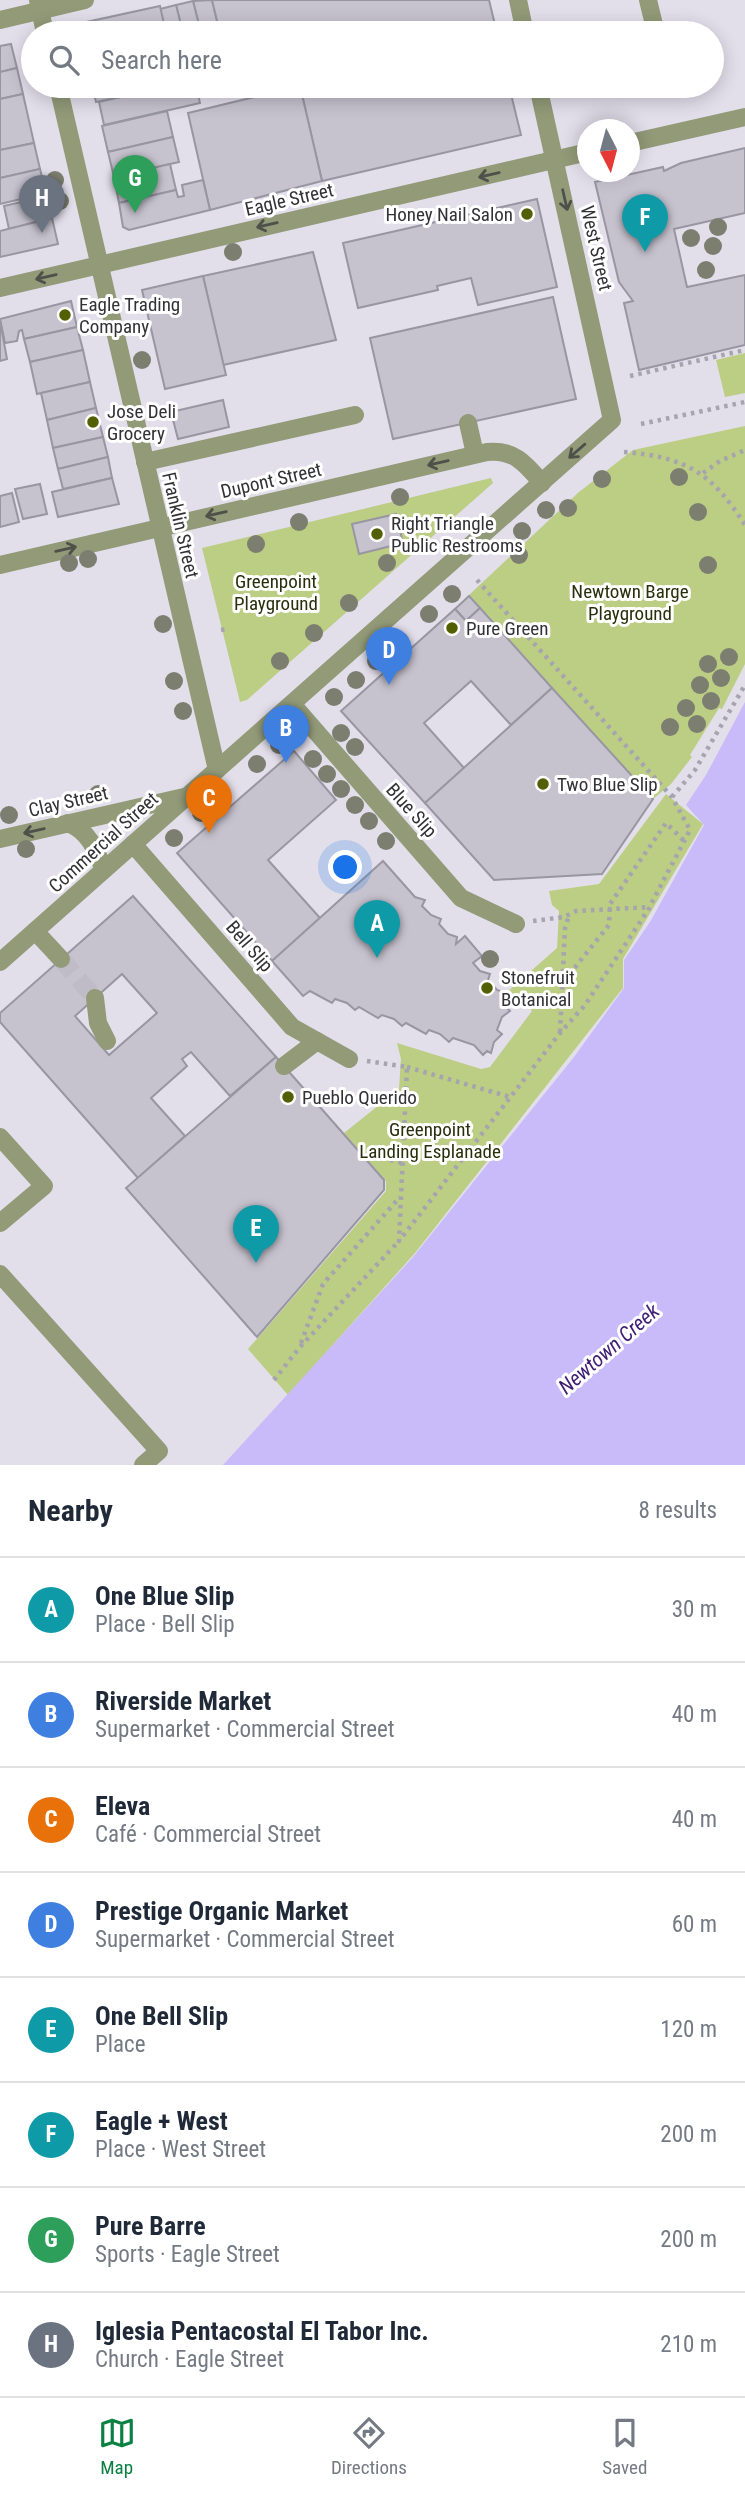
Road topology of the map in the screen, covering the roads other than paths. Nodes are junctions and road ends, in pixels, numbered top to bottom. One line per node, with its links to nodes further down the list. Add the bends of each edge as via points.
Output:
1 (85, 0): 4 (street)
2 (517, 0): 6 (street)
3 (648, 0): 7 (street)
4 (39, 5): 5 (street)
5 (0, 20)
6 (522, 21)
7 (653, 21)
8 (61, 98): 14 (street, Franklin Street)
9 (541, 98): 13 (street, West Street)
10 (745, 117): 11 (street)
11 (640, 141)
12 (577, 154): 13 (street, Eagle Street)
13 (555, 159): 14 (street, Eagle Street, one-way to 14); 17 (street, West Street, one-way to 17)
14 (99, 265): 15 (street, Eagle Street, one-way to 15); 20 (street, Franklin Street)
15 (0, 288)
16 (355, 415): 20 (street)
17 (612, 420): 21 (street, Commercial Street, one-way to 21)
18 (468, 423): 19 (street)
19 (475, 454): 21 (street, Dupont Street, via 511,454); 22 (street, Dupont Street, one-way to 22)
20 (145, 462): 22 (street, Franklin Street)
21 (542, 483): 24 (street, Commercial Street)
22 (160, 528): 23 (street, Dupont Street, one-way to 22); 25 (street, Franklin Street)
23 (0, 565)
24 (292, 704): 25 (street, Commercial Street); 31 (street, Blue Slip, via 461,898)
25 (217, 770): 26 (street, Commercial Street)
26 (187, 796): 27 (street, Clay Street); 29 (street, Commercial Street)
27 (68, 823): 28 (street, Clay Street, one-way to 28); 30 (street, via 89,837)
28 (0, 839)
29 (133, 844): 30 (street, Commercial Street); 37 (street, Bell Slip, via 292,1027)
30 (104, 870): 32 (street, Commercial Street)
31 (516, 924)
32 (35, 931): 33 (street); 34 (street, Commercial Street)
33 (61, 959)
34 (0, 962)
35 (95, 998): 36 (street, via 97,1023)
36 (107, 1041)
37 (317, 1041): 38 (street, Bell Slip); 39 (street)
38 (349, 1059)
39 (284, 1066)
40 (0, 1137): 41 (street, via 44,1186)
41 (0, 1223)
42 (0, 1275): 43 (street, via 159,1451)
43 (143, 1465)

